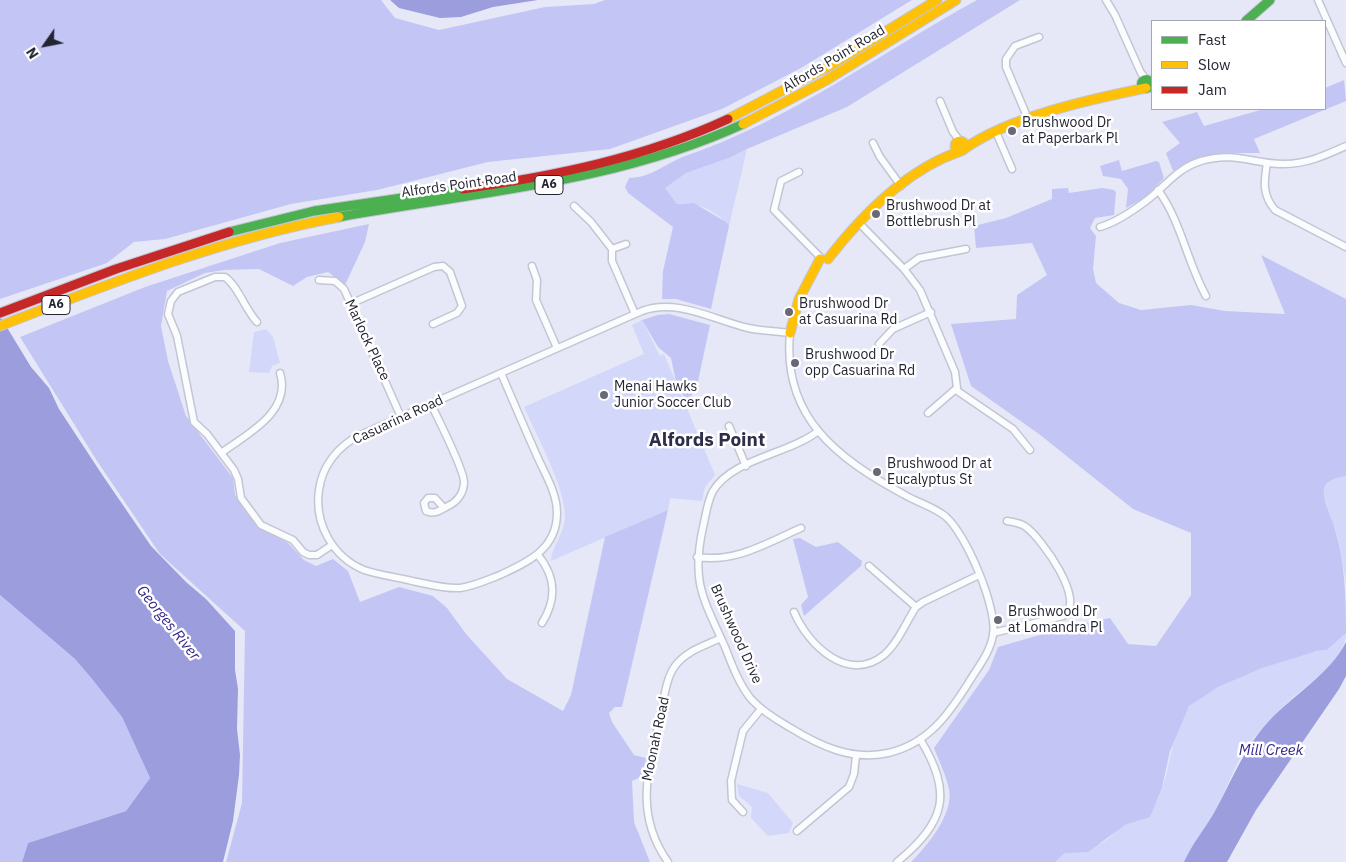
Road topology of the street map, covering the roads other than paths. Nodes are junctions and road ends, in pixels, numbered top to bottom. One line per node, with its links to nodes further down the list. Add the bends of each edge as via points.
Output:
1 (937, 0): 35 (main road, Alfords Point Road / A6, via 775,98 648,151 555,174 279,219 197,240)
2 (956, 0): 39 (main road, Alfords Point Road / A6, via 801,96 726,132 668,154 560,183 281,228 200,251)
3 (1106, 0): 9 (street)
4 (1270, 0): 6 (main road)
5 (1318, 0): 8 (street)
6 (1247, 20)
7 (1039, 37): 11 (street, via 1015,46 1006,59 1008,72)
8 (1346, 63)
9 (1147, 82): 11 (main road, Brushwood Drive, via 1127,92)
10 (940, 101): 14 (street)
11 (1029, 121): 12 (main road, Brushwood Drive)
12 (996, 132): 14 (main road, Brushwood Drive); 17 (street)
13 (873, 143): 19 (street)
14 (960, 145): 19 (main road, Brushwood Drive)
15 (1346, 146): 16 (street, via 1306,162)
16 (1268, 163): 20 (street, via 1229,156 1201,161 1179,171); 25 (street, via 1264,188 1275,210)
17 (1012, 169)
18 (799, 172): 28 (street, via 781,181 774,210)
19 (902, 186): 22 (main road, Brushwood Drive)
20 (1158, 190): 23 (street, via 1140,205); 32 (street, via 1172,212 1189,261)
21 (574, 206): 26 (street)
22 (860, 224): 28 (main road, Brushwood Drive); 30 (street)
23 (1100, 227)
24 (626, 244): 26 (street)
25 (1346, 247)
26 (612, 249): 36 (street, via 612,261)
27 (966, 249): 30 (street, via 919,258)
28 (823, 257): 40 (main road, Brushwood Drive, via 799,299)
29 (532, 266): 42 (street, via 537,280 536,300)
30 (904, 269): 34 (street)
31 (318, 280): 33 (street, Marlock Place, via 339,284)
32 (1206, 296)
33 (350, 304): 38 (street, via 434,267 444,266 450,272 462,306 457,313); 48 (street, Marlock Place)
34 (931, 312): 41 (street, via 893,329); 45 (street, via 955,372)
35 (0, 313)
36 (636, 314): 40 (street, Casuarina Road, via 656,307 670,307 750,328); 42 (street, Casuarina Road)
37 (257, 322): 52 (street, via 233,284 222,276 182,290 169,304 168,317 179,341 193,418)
38 (434, 324)
39 (0, 326)
40 (790, 333): 50 (street, Brushwood Drive, via 794,382 800,403)
41 (879, 344)
42 (557, 348): 44 (street, Casuarina Road)
43 (280, 373): 52 (street, via 282,394 274,410)
44 (501, 373): 46 (street, Casuarina Road); 58 (street, Casuarina Road, via 557,506 554,532)
45 (956, 390): 47 (street); 51 (street, via 1013,429)
46 (431, 404): 48 (street, Casuarina Road); 54 (street, via 464,480 459,498)
47 (928, 413)
48 (401, 417): 57 (street, Casuarina Road, via 350,441 328,464 320,484 318,507 323,528)
49 (729, 426): 53 (street)
50 (817, 432): 53 (street, Brushwood Drive); 61 (street, Brushwood Drive, via 847,460 945,516 961,535)
51 (1030, 450)
52 (221, 453): 57 (street, via 237,476 241,498 261,525 293,540 308,555 317,555)
53 (746, 466): 59 (street, Brushwood Drive, via 726,476 714,490)
54 (444, 508)
55 (1008, 522): 65 (street, via 1024,525 1033,534 1062,573 1072,605 1063,616)
56 (801, 528): 59 (street, via 736,556 718,559)
57 (332, 545): 58 (street, Casuarina Road, via 348,561 369,571 453,588 480,583 521,566)
58 (538, 555): 64 (street, via 549,571 553,587 550,608)
59 (697, 557): 66 (street, Brushwood Drive, via 700,588)
60 (869, 566): 62 (street)
61 (979, 575): 62 (street, via 932,596); 65 (street, Brushwood Drive, via 993,611)
62 (916, 607): 63 (street, via 885,654 860,665 838,662 822,652)
63 (794, 612)
64 (542, 623)
65 (994, 633): 68 (street, Brushwood Drive, via 989,650 951,710 937,727)
66 (721, 638): 67 (street, Brushwood Drive, via 741,684); 72 (street, Moonah Road, via 685,656 673,670 667,688 648,770 646,799 652,830)
67 (761, 708): 69 (street, Brushwood Drive, via 822,746); 70 (street, via 743,731 731,781 732,800)
68 (920, 739): 69 (street, Brushwood Drive, via 888,753); 73 (street, via 938,773 939,806 927,834)
69 (856, 755): 71 (street, via 849,787)
70 (743, 812)
71 (797, 831)
72 (668, 862)
73 (897, 862)

